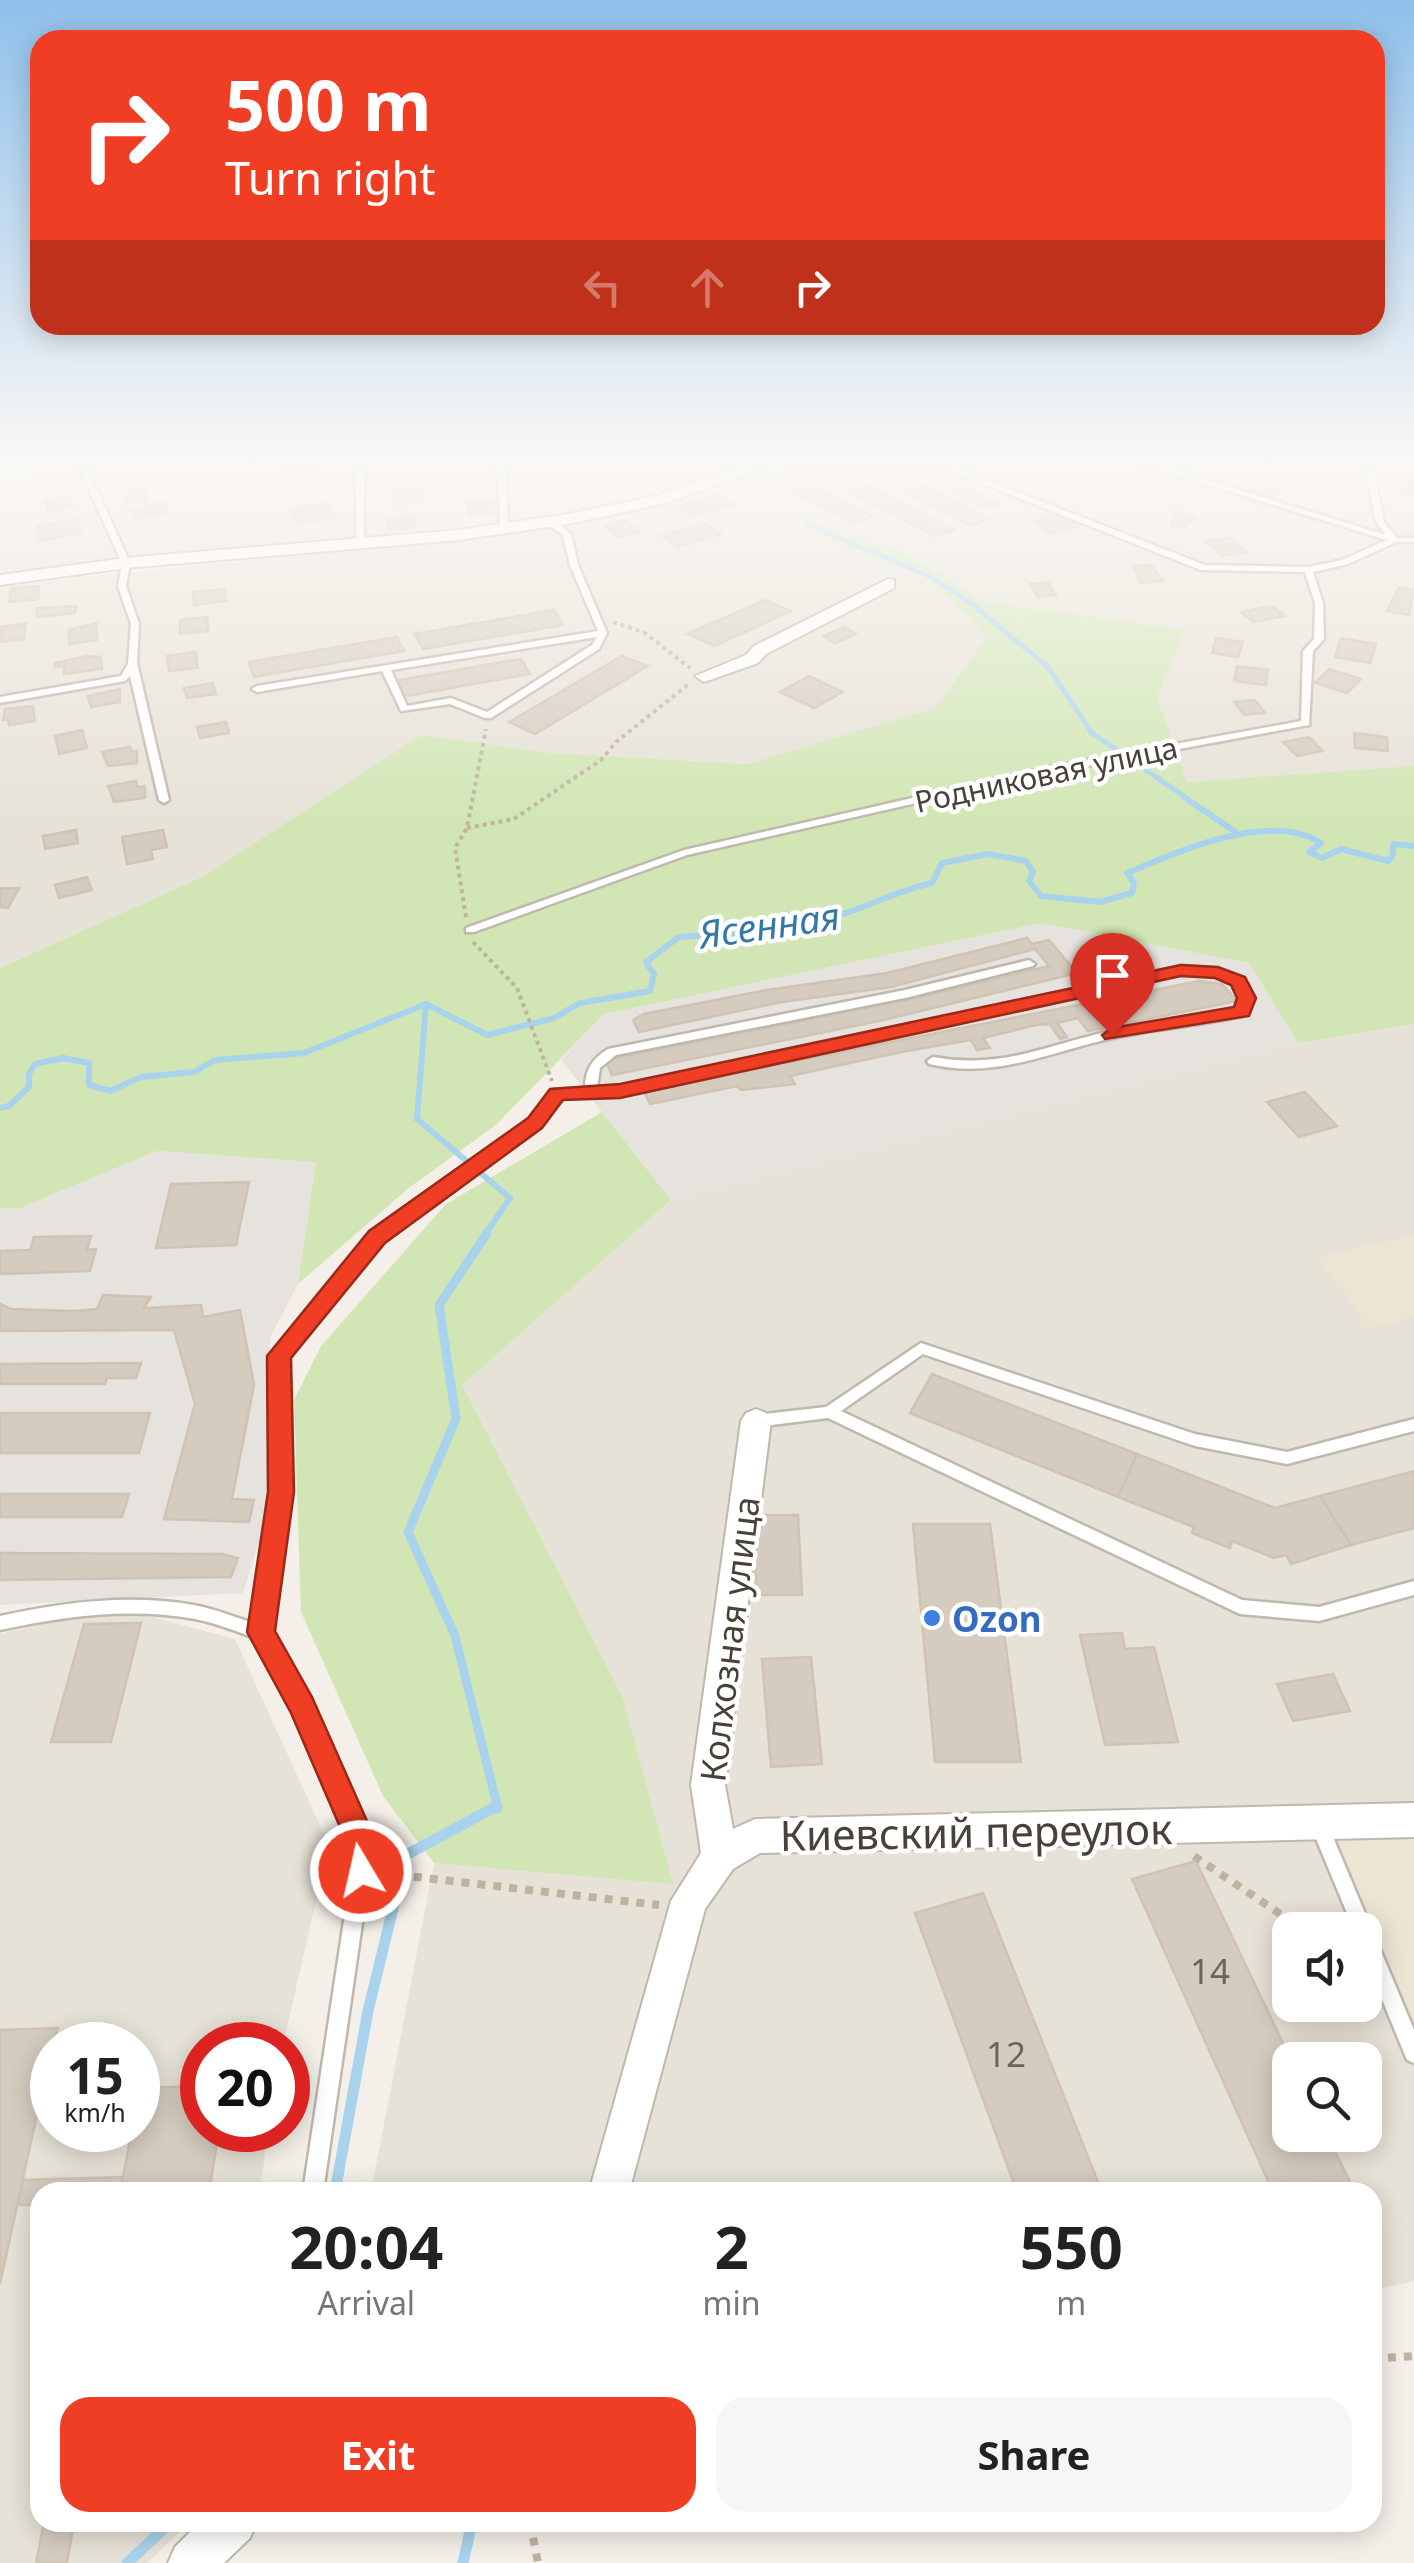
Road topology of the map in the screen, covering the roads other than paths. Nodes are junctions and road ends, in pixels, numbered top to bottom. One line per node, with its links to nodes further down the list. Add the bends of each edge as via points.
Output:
1 (122, 586): 6 (lane, via 135,624)
2 (583, 586): 5 (lane)
3 (884, 586): 8 (street, via 752,658)
4 (1313, 586): 12 (lane, Родниковая улица, via 1319,622 1318,640 1308,650 1306,723 1044,771 684,853)
5 (602, 628): 7 (lane); 7 (lane, via 596,648 488,716 451,701 404,710)
6 (132, 663): 10 (lane, via 125,678); 11 (lane)
7 (386, 668): 9 (lane)
8 (704, 676)
9 (257, 689)
10 (0, 700)
11 (164, 800)
12 (470, 930)
13 (1029, 964): 15 (lane, via 612,1052 590,1074)
14 (933, 1061): 15 (lane, via 996,1066 1112,1035 1242,1012 1246,998 1238,981 1181,970)
15 (591, 1092): 21 (lane, via 557,1094 535,1123 377,1237 279,1356 281,1492)
16 (829, 1412): 17 (lane); 18 (lane, via 921,1348 1195,1440 1287,1458); 19 (lane, via 1240,1607 1319,1614)
17 (756, 1420): 24 (street, Колхозная улица, via 708,1784)
18 (1414, 1425)
19 (1414, 1588)
20 (0, 1623): 21 (lane, via 131,1606 196,1612)
21 (261, 1632): 28 (lane, via 302,1706 364,1848)
22 (1414, 1820): 23 (street, Киевский переулок)
23 (1319, 1823): 24 (street, Киевский переулок, via 755,1836); 25 (lane)
24 (720, 1857): 29 (street, via 686,1909)
25 (1356, 1912)
26 (1382, 1976): 27 (lane)
27 (1414, 2053)
28 (314, 2182)
29 (612, 2182)
30 (224, 2532): 31 (street)
31 (191, 2563)

